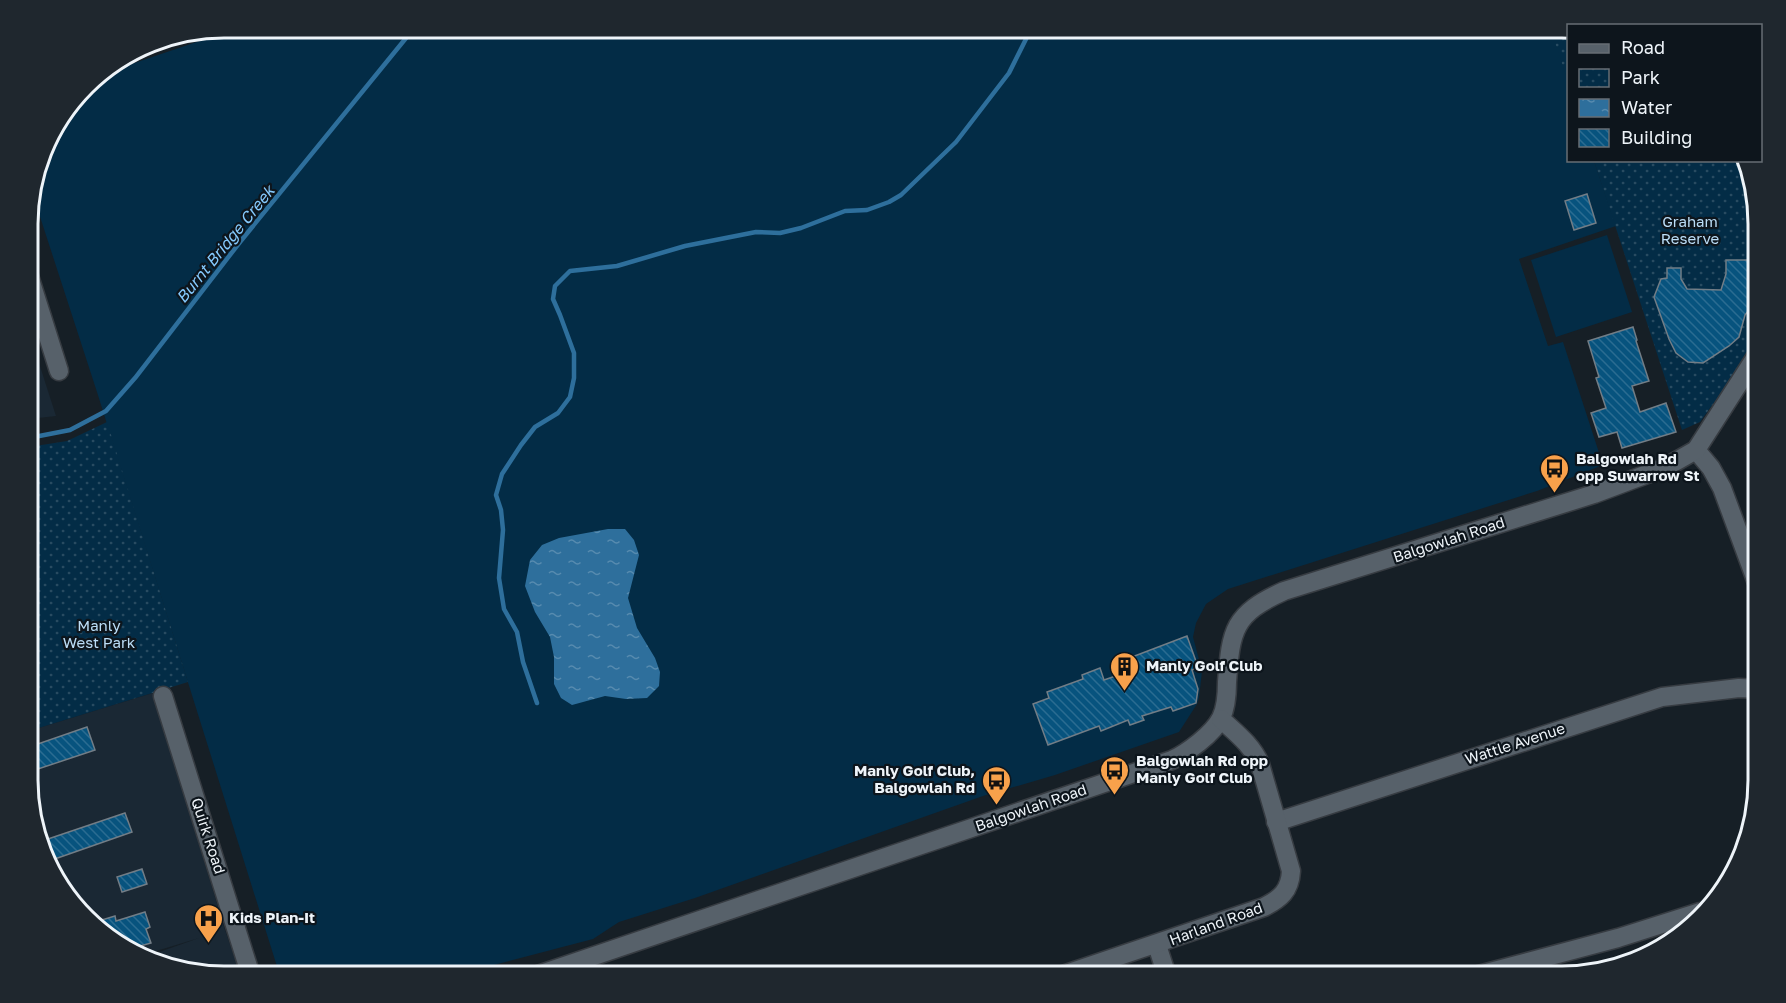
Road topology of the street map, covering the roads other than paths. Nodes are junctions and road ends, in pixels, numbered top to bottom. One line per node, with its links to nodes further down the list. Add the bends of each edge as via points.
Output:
1 (38, 304): 3 (street)
2 (1748, 369): 4 (street, Balgowlah Road)
3 (59, 371)
4 (1696, 450): 5 (street, via 1722,488); 8 (street, Balgowlah Road, via 1666,467 1621,484 1265,600 1240,621 1232,638)
5 (1748, 558)
6 (1748, 688): 9 (street, Wattle Avenue, via 1662,697)
7 (163, 696): 15 (street, Quirk Road)
8 (1221, 718): 9 (street, Harland Road, via 1255,753); 16 (street, Balgowlah Road, via 1193,748 1172,760)
9 (1276, 822): 11 (street, Harland Road, via 1291,871 1283,896 1263,908)
10 (1688, 916): 14 (street)
11 (1157, 945): 12 (street, Harland Road); 13 (street)
12 (1093, 965)
13 (1164, 965)
14 (1516, 965)
15 (248, 966)
16 (565, 966)

